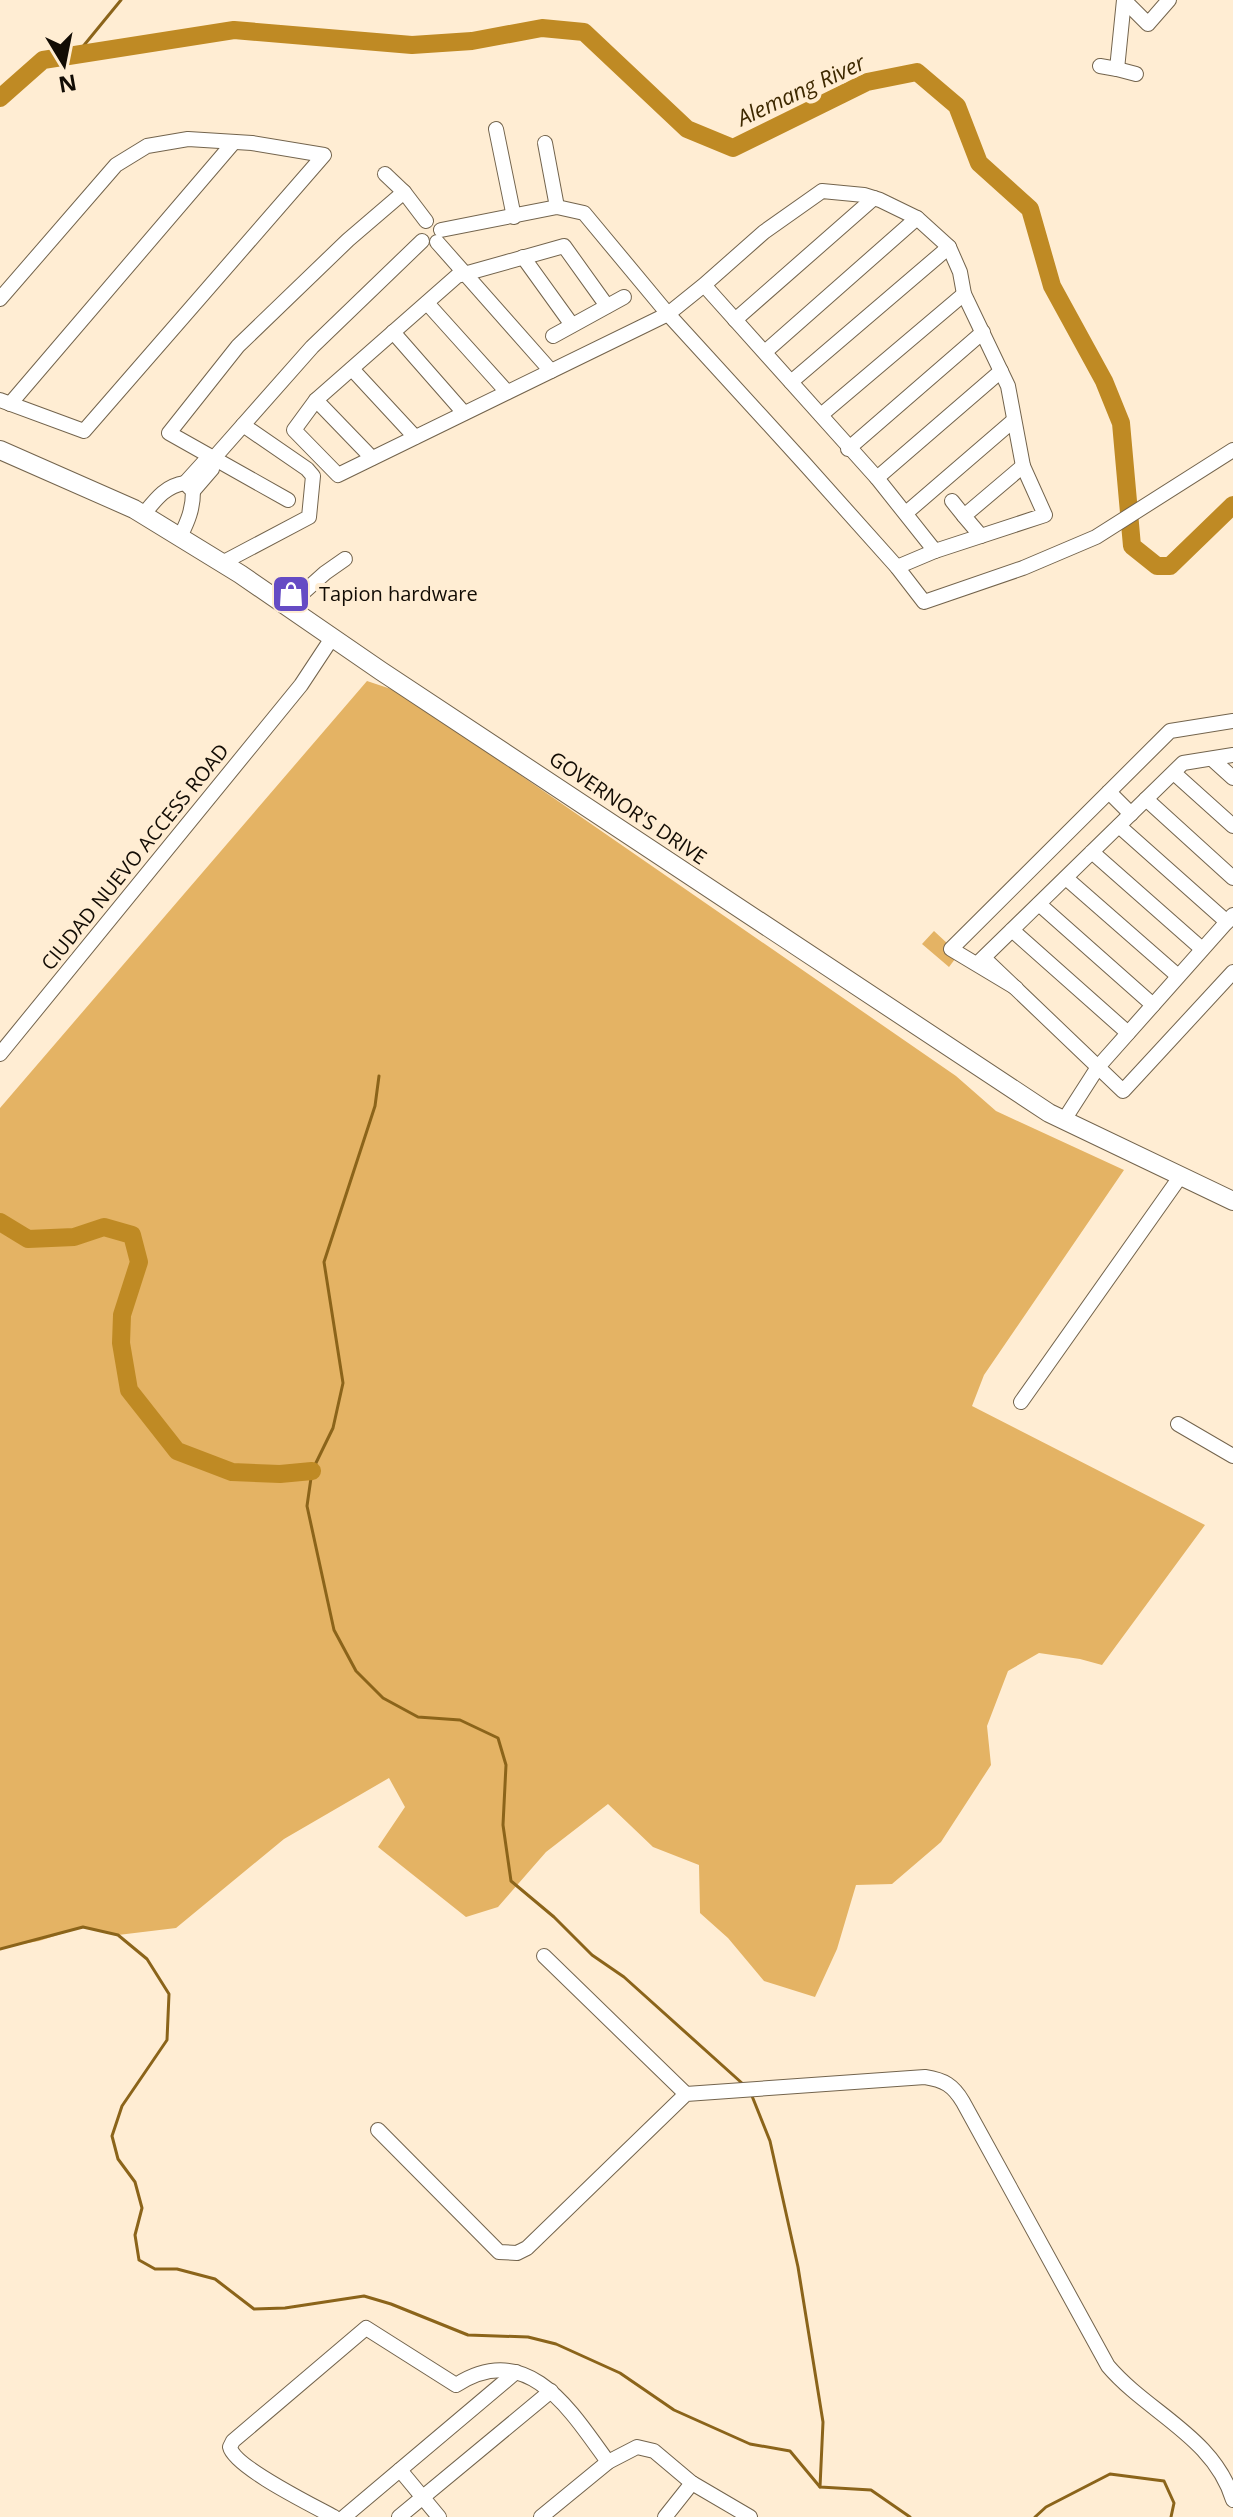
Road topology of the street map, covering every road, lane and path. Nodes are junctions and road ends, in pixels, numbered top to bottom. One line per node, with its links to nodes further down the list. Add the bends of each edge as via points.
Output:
1 (1169, 0): 3 (street, via 1148,24 1124,0)
2 (1100, 66): 3 (street)
3 (1117, 69): 4 (street)
4 (1136, 74)
5 (496, 129): 12 (street)
6 (234, 142): 23 (street, via 188,139 147,146 116,165); 39 (street); 39 (street, via 324,155 84,431)
7 (545, 143): 11 (street)
8 (385, 174): 9 (street)
9 (404, 192): 14 (street); 48 (street, via 238,346 169,433)
10 (874, 198): 13 (street); 20 (street, via 822,191 764,232); 27 (street)
11 (557, 207): 12 (street); 26 (street, via 584,213)
12 (514, 217): 15 (street)
13 (917, 218): 17 (street); 32 (street)
14 (426, 221): 15 (street, via 434,222); 16 (street, via 418,230)
15 (439, 236): 16 (street, via 428,244); 19 (street)
16 (422, 241): 43 (street, via 312,347)
17 (949, 247): 21 (street); 36 (street)
18 (523, 257): 19 (street); 25 (street, via 564,246); 28 (street)
19 (465, 274): 24 (street); 34 (street)
20 (704, 285): 26 (street); 27 (street)
21 (964, 294): 30 (street); 41 (street)
22 (624, 297): 25 (street)
23 (0, 299)
24 (427, 303): 29 (street); 37 (street)
25 (607, 306): 28 (street)
26 (668, 314): 34 (street); 63 (street)
27 (735, 320): 32 (street)
28 (572, 325): 31 (street)
29 (393, 332): 33 (street); 40 (street)
30 (983, 332): 35 (street); 45 (street)
31 (553, 336)
32 (765, 352): 36 (street)
33 (352, 369): 38 (street); 44 (street)
34 (551, 371): 37 (street)
35 (1001, 371): 42 (street); 51 (street)
36 (791, 382): 41 (street)
37 (507, 392): 40 (street)
38 (316, 400): 49 (street); 49 (street, via 294,430 338,475)
39 (5, 402)
40 (464, 413): 44 (street)
41 (821, 415): 45 (street)
42 (1014, 420): 50 (street); 55 (street)
43 (243, 425): 48 (street); 62 (street, via 313,476 309,517)
44 (415, 437): 49 (street)
45 (848, 449): 51 (street)
46 (0, 450): 56 (main road, GOVERNOR'S DRIVE)
47 (1233, 450): 63 (street, via 1096,537 1023,568 924,602)
48 (214, 458): 52 (street, via 212,469); 53 (street)
49 (372, 458)
50 (1023, 466): 57 (street); 58 (street, via 1045,515)
51 (877, 478): 55 (street)
52 (189, 487): 56 (street, via 171,485); 59 (street, via 190,517)
53 (288, 500)
54 (952, 501): 57 (street)
55 (906, 513): 60 (street)
56 (143, 515): 59 (main road, GOVERNOR'S DRIVE)
57 (964, 516): 58 (street)
58 (981, 536): 60 (street)
59 (180, 537): 62 (main road, GOVERNOR'S DRIVE)
60 (935, 551): 63 (street)
61 (345, 559): 64 (street)
62 (222, 563): 64 (main road, GOVERNOR'S DRIVE)
63 (897, 567)
64 (287, 607): 65 (main road, GOVERNOR'S DRIVE)
65 (337, 641): 88 (street, CIUDAD NUEVO ACCESS ROAD); 90 (main road, GOVERNOR'S DRIVE)
66 (1233, 721): 71 (street, via 1170,731)
67 (1233, 755): 68 (street)
68 (1212, 759): 69 (street, via 1183,763); 70 (street)
69 (1174, 773): 72 (street); 75 (street)
70 (1233, 778)
71 (1109, 792): 73 (street); 83 (street, via 951,949)
72 (1146, 799): 73 (street); 78 (street)
73 (1131, 814): 74 (street)
74 (1119, 826): 76 (street); 80 (street)
75 (1233, 826)
76 (1092, 852): 77 (street); 82 (street)
77 (1066, 878): 79 (street); 85 (street)
78 (1233, 878)
79 (1039, 904): 81 (street); 86 (street)
80 (1230, 918): 82 (street)
81 (1012, 930): 83 (street); 87 (street)
82 (1202, 949): 85 (street)
83 (980, 961): 89 (street)
84 (1233, 972): 89 (street, via 1123,1091)
85 (1178, 976): 86 (street)
86 (1153, 1005): 87 (street)
87 (1128, 1033): 89 (street)
88 (0, 1054)
89 (1098, 1067): 90 (street)
90 (1064, 1120): 91 (main road, GOVERNOR'S DRIVE)
91 (1180, 1177): 92 (main road, GOVERNOR'S DRIVE); 93 (street)
92 (1233, 1201)
93 (1021, 1402)
94 (1178, 1424): 95 (street)
95 (1233, 1456)
96 (544, 1956): 97 (street)
97 (686, 2094): 98 (street, via 517,2253 499,2252); 105 (street, via 925,2077 955,2088 1108,2366 1208,2454)
98 (378, 2130)
99 (516, 2372): 100 (street); 102 (street); 106 (street, via 489,2371 456,2385 363,2329 230,2447 236,2459)
100 (551, 2391): 101 (street); 104 (street)
101 (608, 2462): 103 (street, via 629,2449 646,2448); 110 (street)
102 (400, 2470): 104 (street); 107 (street)
103 (692, 2483): 111 (street); 112 (street)
104 (422, 2497): 108 (street); 109 (street)
105 (1233, 2500)
106 (334, 2517)
107 (344, 2517)
108 (399, 2517)
109 (439, 2517)
110 (541, 2517)
111 (665, 2517)
112 (750, 2517)

